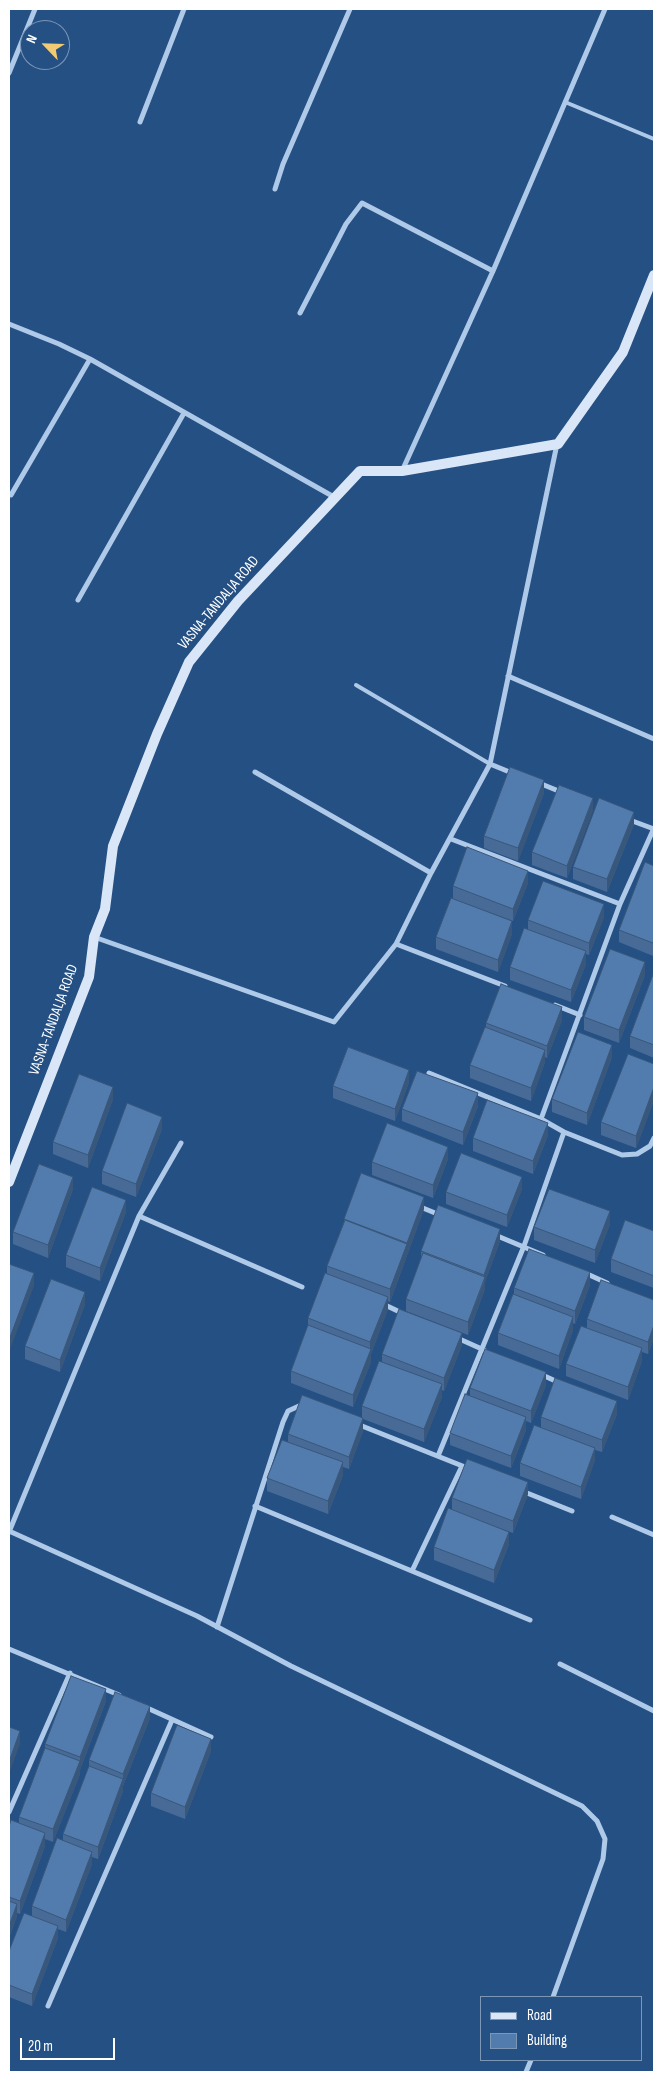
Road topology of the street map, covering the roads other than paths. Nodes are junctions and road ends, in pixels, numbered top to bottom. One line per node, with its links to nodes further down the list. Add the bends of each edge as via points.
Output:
1 (35, 9): 5 (street)
2 (184, 9): 7 (street)
3 (350, 9): 9 (street)
4 (605, 9): 6 (street)
5 (9, 73)
6 (565, 102): 8 (lane); 10 (street)
7 (140, 122)
8 (654, 139)
9 (275, 188)
10 (493, 271): 12 (street, via 362,203 346,224); 17 (street)
11 (654, 275): 16 (street, via 623,352)
12 (300, 313)
13 (9, 324): 14 (street)
14 (90, 359): 15 (street); 18 (street)
15 (184, 412): 19 (street); 20 (street)
16 (558, 444): 17 (street, VASNA-TANDALJA ROAD); 21 (street)
17 (402, 470): 19 (street, VASNA-TANDALJA ROAD, via 360,471)
18 (11, 495)
19 (334, 497): 34 (street, VASNA-TANDALJA ROAD, via 238,601 189,662 113,846 105,909)
20 (78, 600)
21 (508, 676): 23 (street); 24 (street)
22 (356, 685): 24 (lane)
23 (654, 739)
24 (490, 764): 26 (street); 31 (street)
25 (255, 772): 32 (street)
26 (517, 775)
27 (535, 782): 28 (street)
28 (572, 796)
29 (617, 815): 30 (street)
30 (654, 828): 33 (street)
31 (451, 839): 32 (street); 33 (street)
32 (432, 873): 35 (street)
33 (620, 904): 38 (street)
34 (94, 937): 35 (street, via 334,1022); 44 (street, VASNA-TANDALJA ROAD, via 89,978)
35 (396, 944): 36 (street)
36 (516, 990)
37 (553, 1004): 38 (street)
38 (580, 1015): 40 (street)
39 (429, 1073): 40 (street)
40 (541, 1119): 41 (street)
41 (564, 1132): 42 (street, via 622,1154 637,1154 650,1146); 49 (street)
42 (654, 1138)
43 (181, 1143): 46 (street)
44 (9, 1182)
45 (409, 1203): 47 (street)
46 (139, 1216): 53 (street); 70 (street)
47 (444, 1216)
48 (489, 1233): 49 (street)
49 (524, 1246): 50 (street); 57 (street)
50 (550, 1258)
51 (576, 1269): 52 (street)
52 (611, 1284)
53 (302, 1287)
54 (377, 1301): 55 (street)
55 (412, 1317)
56 (447, 1333): 57 (street)
57 (482, 1349): 58 (street); 63 (street)
58 (491, 1353)
59 (535, 1372): 60 (street)
60 (562, 1384)
61 (312, 1407): 67 (street, via 299,1406 288,1411)
62 (348, 1421): 63 (street)
63 (438, 1456): 64 (street)
64 (462, 1466): 65 (street); 72 (street)
65 (480, 1473)
66 (517, 1488): 68 (street)
67 (255, 1506): 72 (street); 74 (street)
68 (572, 1511)
69 (612, 1517): 71 (street)
70 (9, 1531): 74 (street)
71 (654, 1535)
72 (412, 1572): 73 (street)
73 (530, 1620)
74 (217, 1627): 84 (street, via 582,1806 597,1821 605,1839 604,1859)
75 (9, 1648): 77 (street)
76 (560, 1664): 80 (street)
77 (70, 1673): 78 (street); 83 (street)
78 (121, 1697)
79 (138, 1704): 81 (street)
80 (654, 1711)
81 (172, 1720): 82 (street); 85 (street)
82 (210, 1737)
83 (9, 1812)
84 (553, 1996)
85 (48, 2006)

